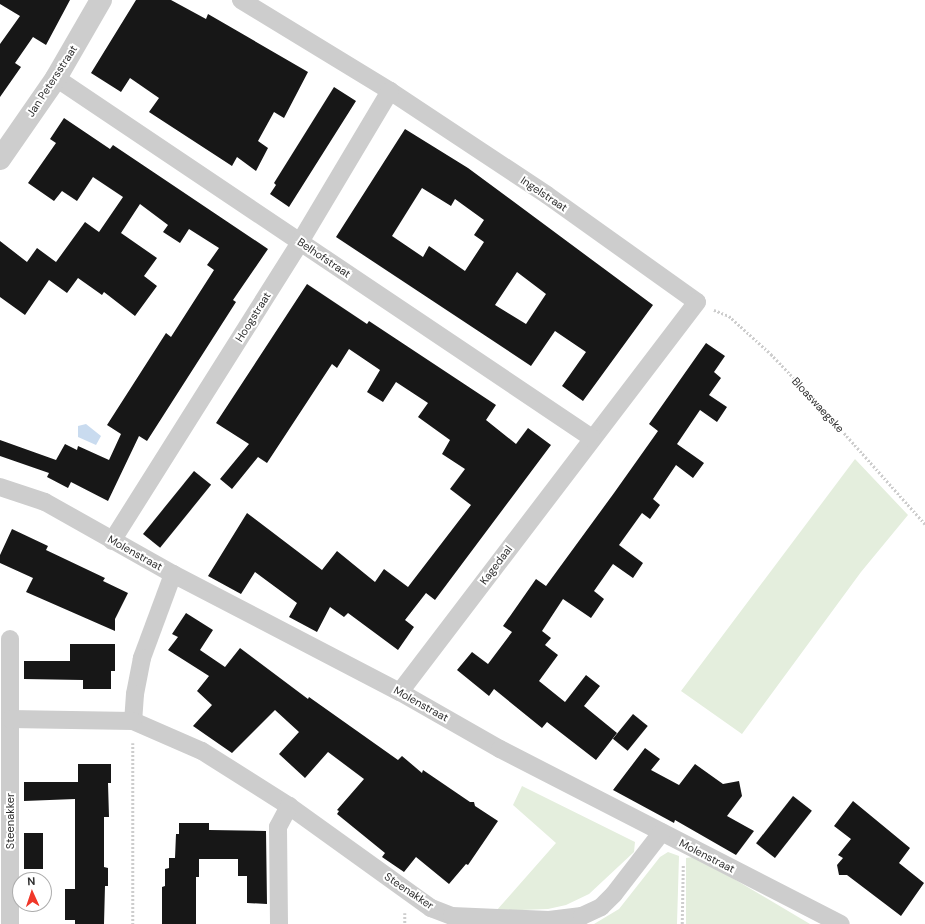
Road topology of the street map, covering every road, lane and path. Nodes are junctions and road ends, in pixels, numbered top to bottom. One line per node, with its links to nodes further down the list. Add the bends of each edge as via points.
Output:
1 (101, 0): 3 (street, Jan Petersstraat)
2 (240, 0): 4 (street, Ingelstraat)
3 (56, 78): 5 (street, Jan Petersstraat); 6 (street, Belhofstraat)
4 (390, 91): 6 (street, Hoogstraat); 7 (street, Ingelstraat, via 547,195)
5 (0, 159)
6 (300, 242): 8 (street, Belhofstraat); 11 (street, Hoogstraat)
7 (697, 302): 8 (street); 10 (path, Bloaswaegske, via 729,316 770,354 815,400)
8 (592, 438): 14 (street, Kagedaal)
9 (0, 487): 11 (street, Molenstraat, via 44,502)
10 (925, 524)
11 (112, 541): 12 (street, Molenstraat)
12 (173, 574): 14 (street, Molenstraat); 16 (street, via 142,658)
13 (10, 639): 15 (street, Steenakker)
14 (400, 692): 18 (street, Molenstraat, via 500,749)
15 (10, 718): 16 (street, Steenakker); 21 (street, Steenakker)
16 (133, 721): 17 (street, Steenakker, via 202,751); 22 (path)
17 (289, 806): 20 (street, Steenakker, via 431,908 452,916); 23 (street, via 278,827)
18 (662, 832): 19 (street, Molenstraat); 20 (street, Steenakker, via 601,907 582,916)
19 (683, 844): 24 (path); 25 (street, Molenstraat)
20 (549, 922)
21 (10, 924)
22 (133, 924)
23 (279, 924)
24 (682, 924)
25 (841, 924)

